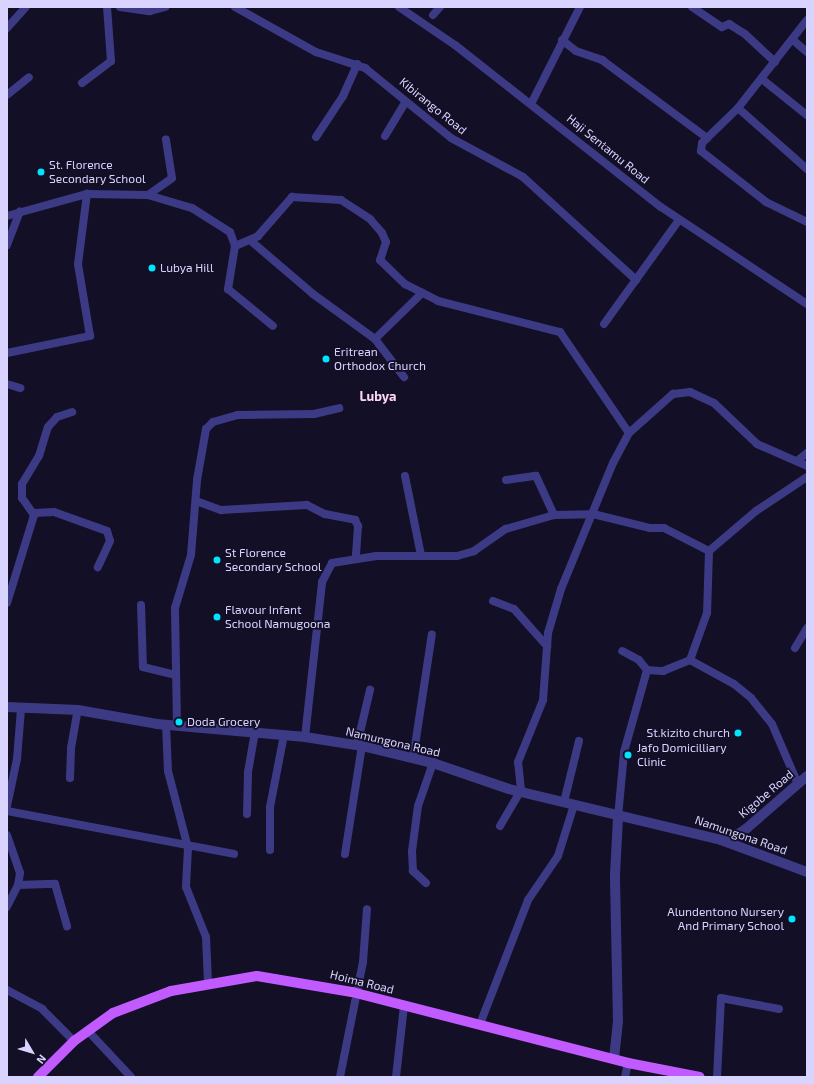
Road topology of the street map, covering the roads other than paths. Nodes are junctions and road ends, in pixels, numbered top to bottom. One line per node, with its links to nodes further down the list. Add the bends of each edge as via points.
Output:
1 (26, 7): 13 (street)
2 (107, 7): 21 (street, via 111,61)
3 (120, 7): 4 (street, via 150,12)
4 (166, 7)
5 (235, 7): 10 (street, Kibirango Road)
6 (399, 7): 24 (street, Haji Sentamu Road)
7 (440, 7): 11 (street)
8 (580, 7): 14 (street)
9 (692, 7): 17 (street, via 722,27 729,24 745,34)
10 (249, 9): 18 (street, Kibirango Road, via 316,52)
11 (433, 15)
12 (807, 20): 15 (street)
13 (7, 28)
14 (562, 40): 24 (street); 29 (street, via 576,51 602,60)
15 (793, 40): 16 (street); 17 (street)
16 (807, 52)
17 (775, 62): 20 (street)
18 (357, 64): 23 (street, Kibirango Road, via 376,75); 28 (street, via 340,102)
19 (29, 77): 22 (street)
20 (762, 79): 25 (street); 26 (street)
21 (82, 83)
22 (7, 95)
23 (405, 103): 27 (street); 41 (street, Kibirango Road, via 451,138 523,176)
24 (532, 104): 36 (street, Haji Sentamu Road)
25 (738, 108): 29 (street); 31 (street)
26 (807, 115)
27 (385, 136)
28 (316, 137)
29 (707, 138): 37 (street, via 700,148 709,158 766,202)
30 (166, 139): 33 (street, via 172,178)
31 (807, 169)
32 (87, 194): 33 (street); 34 (street); 47 (street, via 78,264 90,336)
33 (148, 195): 40 (street, via 171,200 217,221 230,232)
34 (20, 211): 35 (street); 39 (street)
35 (7, 216)
36 (679, 220): 41 (street); 43 (street, Haji Sentamu Road)
37 (807, 222)
38 (251, 241): 40 (street); 42 (street, via 290,198 335,198 370,219 386,242 381,263); 46 (street, via 313,294)
39 (7, 245)
40 (235, 246): 45 (street, via 228,281 229,292)
41 (636, 280): 44 (street)
42 (422, 293): 46 (street); 53 (street, via 438,301 560,332)
43 (807, 304)
44 (604, 324)
45 (273, 326)
46 (375, 339): 48 (street)
47 (7, 353)
48 (404, 377)
49 (7, 384): 50 (street)
50 (20, 388)
51 (340, 408): 60 (street, via 314,414 238,414 213,422 204,436)
52 (72, 412): 61 (street, via 57,417 48,427 39,456 22,484 22,498)
53 (629, 433): 55 (street, via 673,394 690,392 714,403 757,444); 62 (street, via 613,463)
54 (807, 453): 55 (street)
55 (797, 461): 56 (street)
56 (807, 466)
57 (405, 476): 65 (street)
58 (807, 477): 64 (street, via 756,511)
59 (506, 480): 63 (street, via 536,476)
60 (196, 501): 66 (street, via 221,510 307,506 326,514 355,520 358,526); 78 (street, via 191,556 175,608)
61 (34, 513): 67 (street, via 54,512 107,531 110,541); 69 (street)
62 (593, 514): 63 (street); 64 (street, via 668,529 697,548); 73 (street, via 561,589)
63 (554, 515): 65 (street, via 506,529 468,554)
64 (709, 551): 76 (street, via 707,613)
65 (421, 555): 66 (street)
66 (356, 558): 87 (street, via 332,564 325,572)
67 (98, 567)
68 (493, 601): 73 (street, via 514,609)
69 (7, 603)
70 (141, 605): 78 (street, via 143,667)
71 (807, 628): 74 (street)
72 (432, 634): 90 (street)
73 (547, 646): 95 (street, via 543,700 518,762)
74 (795, 648)
75 (622, 651): 77 (street, via 639,660)
76 (690, 660): 77 (street, via 667,670); 94 (street, via 751,698 772,724)
77 (647, 670): 101 (street, via 624,752)
78 (174, 675): 84 (street)
79 (370, 690): 89 (street)
80 (7, 707): 81 (street, Namungona Road)
81 (21, 709): 82 (street, Namungona Road); 98 (street, via 17,759)
82 (78, 710): 83 (street, Namungona Road); 93 (street, via 71,748)
83 (166, 724): 84 (street, Namungona Road); 114 (street, via 168,771 188,848 186,888 206,937)
84 (177, 725): 85 (street, Namungona Road)
85 (255, 732): 86 (street, Namungona Road); 100 (street, via 248,772)
86 (284, 735): 87 (street, Namungona Road); 105 (street, via 272,785)
87 (305, 737): 89 (street, Namungona Road)
88 (579, 741): 96 (street)
89 (360, 746): 90 (street, Namungona Road); 107 (street)
90 (413, 759): 91 (street, Namungona Road)
91 (433, 763): 95 (street, Namungona Road, via 460,774); 109 (street, via 418,806 412,851 413,870)
92 (807, 776): 94 (street, Kigobe Road)
93 (70, 778)
94 (798, 784): 104 (street, Kigobe Road, via 747,828 728,841)
95 (521, 790): 96 (street, Namungona Road); 102 (street)
96 (564, 802): 97 (street, Namungona Road)
97 (574, 805): 101 (street, Namungona Road); 119 (street, via 558,856 528,900)
98 (7, 806)
99 (7, 811): 106 (street)
100 (247, 814)
101 (618, 817): 104 (street, Namungona Road); 122 (street, via 615,882 618,1022)
102 (500, 826)
103 (7, 835): 110 (street, via 19,869)
104 (721, 840): 108 (street, Namungona Road)
105 (270, 850)
106 (234, 854)
107 (346, 854)
108 (807, 872)
109 (426, 883)
110 (18, 885): 111 (street); 113 (street, via 55,884)
111 (7, 907)
112 (367, 909): 116 (street)
113 (67, 926)
114 (208, 982): 116 (main road, Hoima Road, via 276,978); 120 (main road, Hoima Road, via 130,1005)
115 (7, 990): 121 (street, via 42,1009)
116 (358, 993): 117 (main road, Hoima Road); 126 (street)
117 (404, 1006): 119 (main road, Hoima Road); 127 (street)
118 (779, 1009): 130 (street, via 721,998)
119 (480, 1024): 122 (main road, Hoima Road)
120 (88, 1031): 121 (main road, Hoima Road); 125 (street)
121 (74, 1040): 124 (main road, Hoima Road)
122 (614, 1059): 123 (main road, Hoima Road)
123 (628, 1063): 128 (street); 129 (main road, Hoima Road)
124 (38, 1077)
125 (131, 1077)
126 (340, 1077)
127 (396, 1077)
128 (626, 1077)
129 (700, 1077)
130 (717, 1077)

